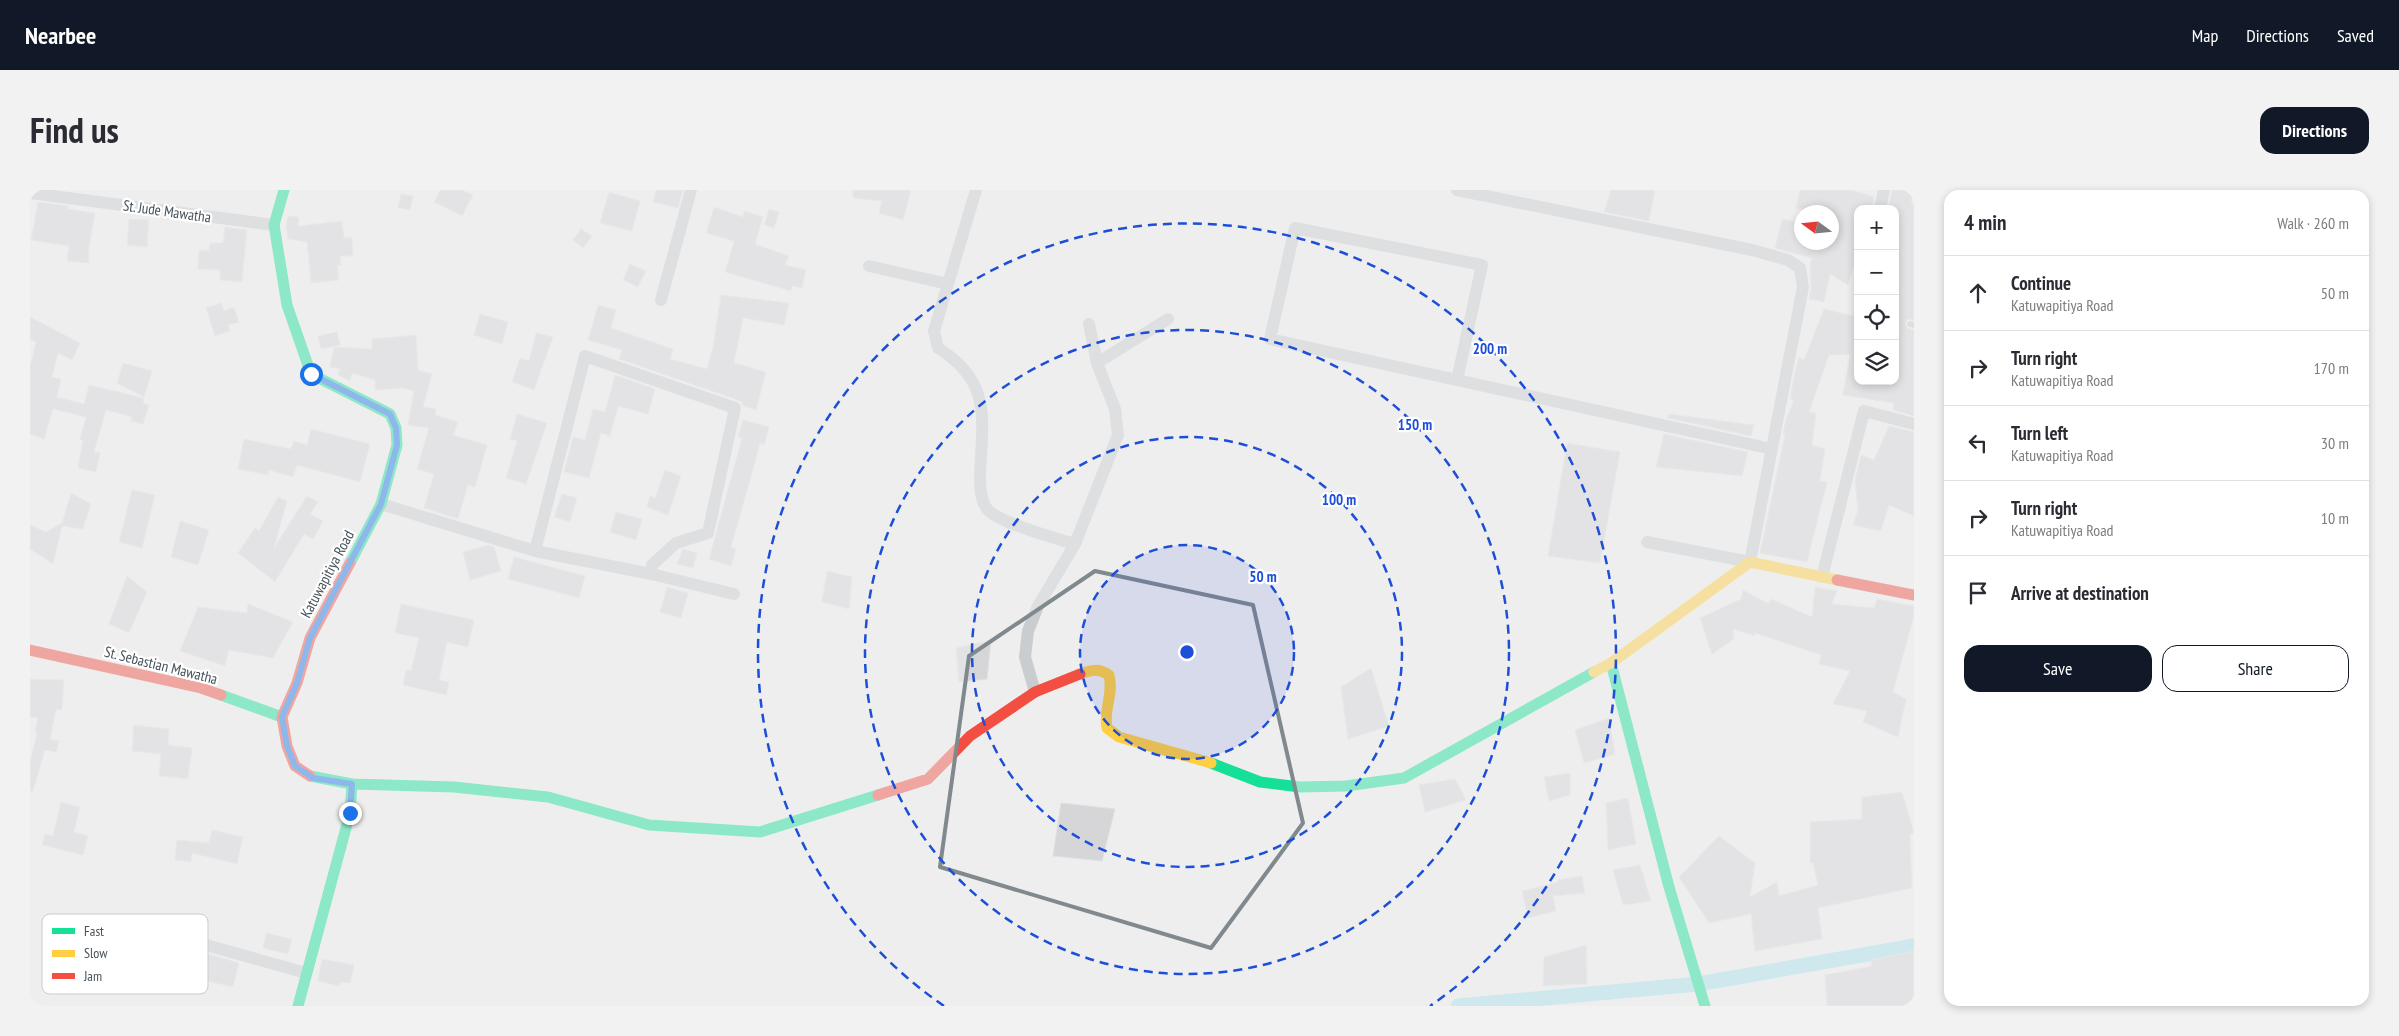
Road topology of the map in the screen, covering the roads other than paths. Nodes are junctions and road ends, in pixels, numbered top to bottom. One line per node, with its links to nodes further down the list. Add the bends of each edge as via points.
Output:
1 (284, 190): 8 (street, Katuwapitiya Road)
2 (691, 190): 11 (street)
3 (976, 190): 10 (street)
4 (1457, 190): 17 (street, via 1752,250 1788,260 1800,268 1803,287)
5 (1884, 190): 7 (street)
6 (30, 193): 8 (street, St. Jude Mawatha)
7 (1881, 205)
8 (274, 225): 18 (street, Katuwapitiya Road, via 287,305 311,374 390,414 396,428 396,457)
9 (869, 266): 10 (street)
10 (948, 284): 20 (street, via 934,331 938,348 953,358 972,379 982,404 980,488 986,508 1002,518)
11 (661, 300)
12 (1168, 319): 14 (street)
13 (1089, 324): 14 (street)
14 (1097, 363): 20 (street, via 1115,409 1118,435)
15 (1457, 380): 15 (street, via 1270,339 1295,228 1482,266); 17 (street)
16 (1914, 424): 24 (street, via 1864,411)
17 (1772, 449): 22 (street)
18 (381, 504): 21 (street); 30 (street, Katuwapitiya Road, via 310,638 297,683)
19 (1647, 542): 22 (street)
20 (1075, 544): 29 (street, via 1038,606 1028,630 1025,657)
21 (534, 551): 23 (street); 23 (street, via 585,356 735,408 708,533 676,543 652,566)
22 (1750, 562): 24 (street); 28 (street)
23 (652, 574): 25 (street)
24 (1822, 577): 26 (street)
25 (734, 594)
26 (1914, 595)
27 (30, 650): 30 (street, St. Sebastian Mawatha, via 201,688)
28 (1611, 663): 29 (street, via 1404,778 1346,786 1300,787 1260,782 1201,759 1119,738 1107,728 1105,717 1112,688 1109,675 1102,670 1091,670); 35 (street, via 1669,887)
29 (1035, 692): 31 (street, via 970,736 928,779 760,832 649,825 548,797 454,787)
30 (282, 717): 31 (street, via 287,746 295,766 313,778)
31 (352, 784): 33 (street, via 350,813)
32 (208, 945): 33 (street)
33 (306, 972): 34 (street)
34 (298, 1006)
35 (1705, 1006)

